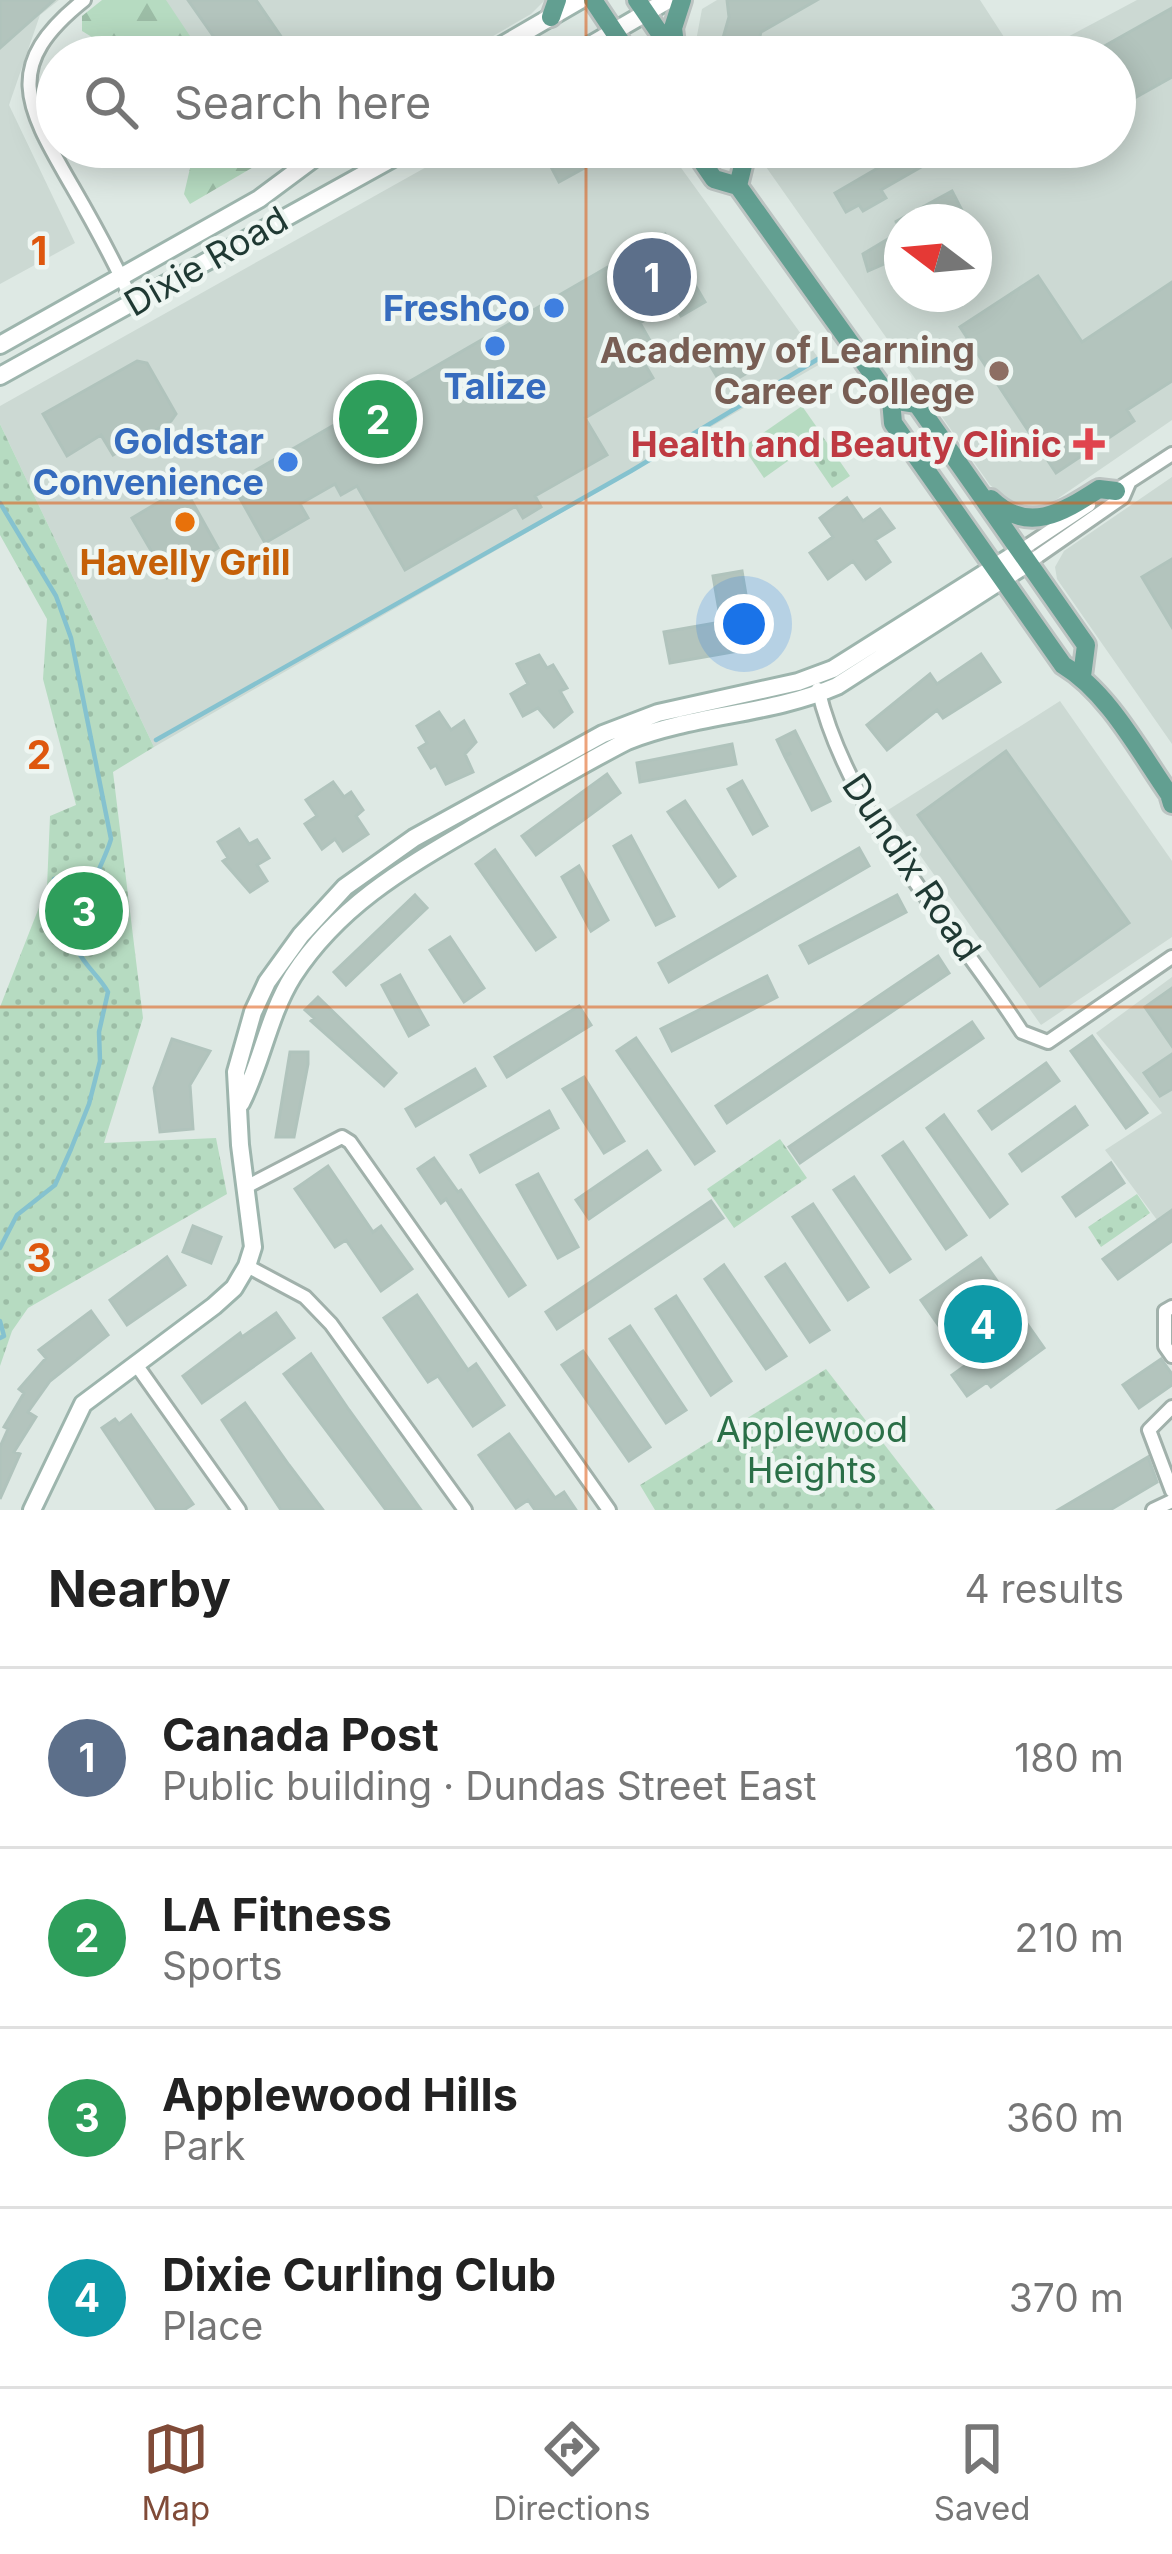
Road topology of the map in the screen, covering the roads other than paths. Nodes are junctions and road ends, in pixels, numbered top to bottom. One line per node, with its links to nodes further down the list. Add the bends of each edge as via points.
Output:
1 (84, 0): 9 (street)
2 (580, 0): 7 (street)
3 (593, 0): 8 (main road)
4 (668, 0): 6 (street)
5 (682, 0): 14 (main road)
6 (642, 6): 8 (street); 13 (main road)
7 (554, 9): 10 (street)
8 (614, 32): 11 (street); 12 (main road)
9 (45, 36)
10 (514, 36)
11 (607, 36)
12 (617, 36)
13 (662, 36)
14 (674, 36)
15 (36, 58): 16 (street, via 29,100)
16 (36, 116)
17 (61, 168): 23 (street)
18 (301, 168): 23 (street, Dixie Road)
19 (375, 168): 24 (street, Dixie Road)
20 (706, 168): 22 (main road)
21 (742, 168): 22 (main road)
22 (738, 186): 27 (main road)
23 (121, 275): 24 (street); 25 (street, Dixie Road)
24 (133, 303): 26 (street, Dixie Road)
25 (0, 344)
26 (0, 376)
27 (891, 400): 29 (main road, via 917,404); 32 (main road, via 892,423)
28 (1172, 454): 30 (street)
29 (968, 476): 30 (main road, via 1002,510 1033,519); 31 (main road)
30 (1123, 486): 31 (street, via 1123,497)
31 (1024, 557): 32 (street); 33 (main road, via 1086,645)
32 (998, 572): 33 (main road, via 1063,665); 34 (street, via 864,671)
33 (1082, 676): 35 (main road)
34 (817, 685): 36 (street, Dundix Road, via 834,747 861,800 1022,1032 1048,1042); 37 (street, via 627,741 385,880 328,929 270,1022 241,1104)
35 (1171, 798)
36 (1172, 957)
37 (246, 1187): 38 (street); 48 (street, via 342,1137 350,1142)
38 (248, 1266): 41 (street, via 214,1306); 47 (street, via 305,1297 331,1324)
39 (1169, 1309): 40 (street, via 1165,1346)
40 (1172, 1356)
41 (135, 1363): 45 (street, via 83,1404); 46 (street)
42 (1172, 1406): 43 (street, via 1149,1430)
43 (1172, 1491)
44 (1172, 1501): 49 (street)
45 (32, 1510)
46 (238, 1510)
47 (465, 1510)
48 (609, 1510)
49 (1153, 1510)

